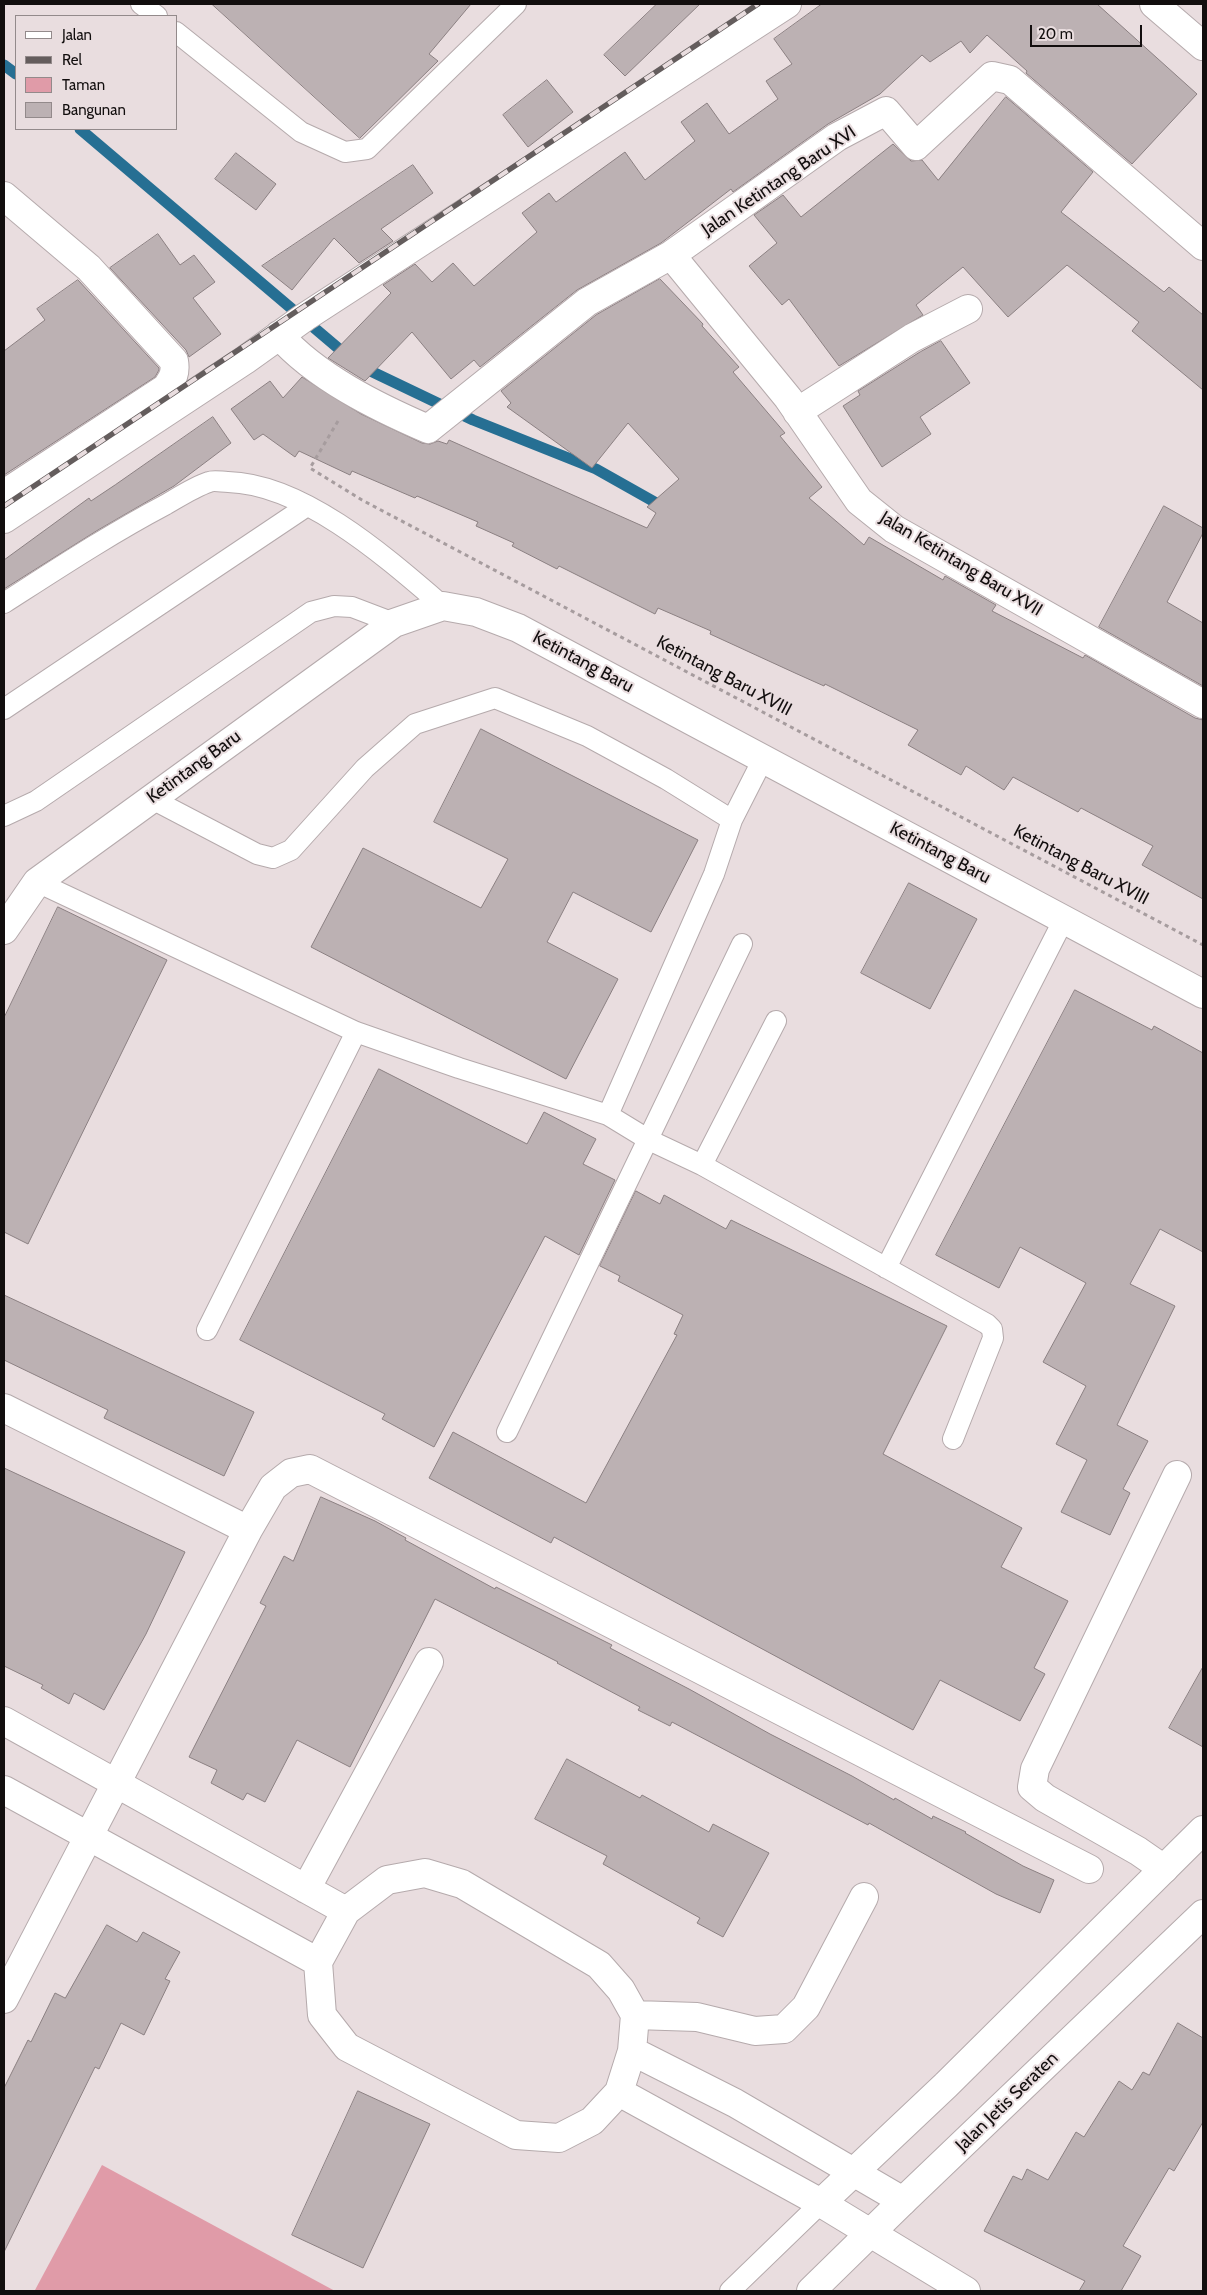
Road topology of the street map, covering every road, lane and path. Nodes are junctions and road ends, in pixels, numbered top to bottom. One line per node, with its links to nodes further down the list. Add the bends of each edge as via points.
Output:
1 (141, 4): 5 (lane)
2 (516, 4): 6 (lane, via 367,148 345,152 301,132)
3 (787, 4): 12 (street)
4 (1154, 4): 7 (street)
5 (156, 15)
6 (178, 34)
7 (1203, 46)
8 (4, 196): 15 (street, via 89,268 174,361 175,370 166,388)
9 (1203, 246): 10 (street, Jalan Ketintang Baru XVI, via 1010,80 992,76 916,146 886,112 837,137)
10 (671, 255): 13 (street, Jalan Ketintang Baru XVI, via 587,302 428,428 393,414); 14 (street, Jalan Ketintang Baru XVII)
11 (968, 309): 14 (street, via 912,338)
12 (281, 334): 13 (street, via 294,352); 17 (street)
13 (355, 393): 31 (path, Ketintang Baru XVIII, via 310,468 362,500)
14 (797, 412): 21 (street, Jalan Ketintang Baru XVII, via 859,501 894,529)
15 (4, 494)
16 (307, 506): 18 (lane, via 248,482 210,481 128,524); 19 (lane, via 395,564); 22 (lane)
17 (4, 519)
18 (4, 602)
19 (443, 606): 20 (street, Ketintang Baru); 23 (street, Ketintang Baru, via 476,612 518,628)
20 (394, 624): 24 (street, Ketintang Baru); 25 (lane, via 352,607 334,606 311,612 36,801)
21 (1203, 704)
22 (4, 709)
23 (763, 759): 26 (lane); 28 (street, Ketintang Baru)
24 (150, 798): 26 (lane, via 258,854 273,858 291,850 365,768 415,724 495,698 587,736); 27 (street, Ketintang Baru)
25 (4, 816)
26 (732, 820): 35 (lane, via 714,874)
27 (37, 882): 29 (street, Ketintang Baru); 34 (lane)
28 (1064, 919): 32 (street, Ketintang Baru); 38 (lane)
29 (4, 930)
30 (742, 944): 36 (lane)
31 (1203, 945)
32 (1203, 994)
33 (776, 1021): 37 (lane)
34 (356, 1032): 35 (lane); 39 (lane)
35 (608, 1115): 36 (lane)
36 (649, 1140): 37 (lane); 41 (lane)
37 (702, 1165): 38 (lane)
38 (886, 1268): 42 (lane, via 992,1329 993,1338)
39 (207, 1330)
40 (4, 1408): 44 (street)
41 (507, 1432)
42 (953, 1439)
43 (1177, 1475): 52 (street, via 1035,1769 1032,1787)
44 (248, 1530): 47 (street); 51 (street, via 274,1487 291,1474 310,1469)
45 (429, 1662): 53 (street)
46 (4, 1721): 47 (street)
47 (116, 1784): 50 (street); 53 (street)
48 (4, 1790): 50 (street)
49 (1203, 1830): 52 (street)
50 (88, 1836): 57 (street); 58 (street)
51 (1089, 1869)
52 (1164, 1869): 62 (street)
53 (306, 1889): 55 (street)
54 (864, 1897): 59 (street, via 806,2006 784,2029 755,2031 697,2017)
55 (346, 1911): 57 (street); 59 (street, via 387,1880 425,1873 462,1884 599,1965)
56 (1203, 1914): 63 (street, Jalan Jetis Seraten)
57 (318, 1962): 61 (street, via 322,2014 347,2047 516,2135 559,2138 592,2121)
58 (4, 1999)
59 (635, 2014): 60 (street)
60 (632, 2051): 61 (street); 62 (street, via 735,2102)
61 (618, 2092): 64 (street)
62 (854, 2172): 63 (street); 64 (street)
63 (903, 2201): 65 (street, Jalan Jetis Seraten)
64 (821, 2203): 65 (street); 66 (lane)
65 (871, 2234): 67 (street, Jalan Jetis Seraten); 68 (street)
66 (730, 2291)
67 (812, 2291)
68 (966, 2291)

